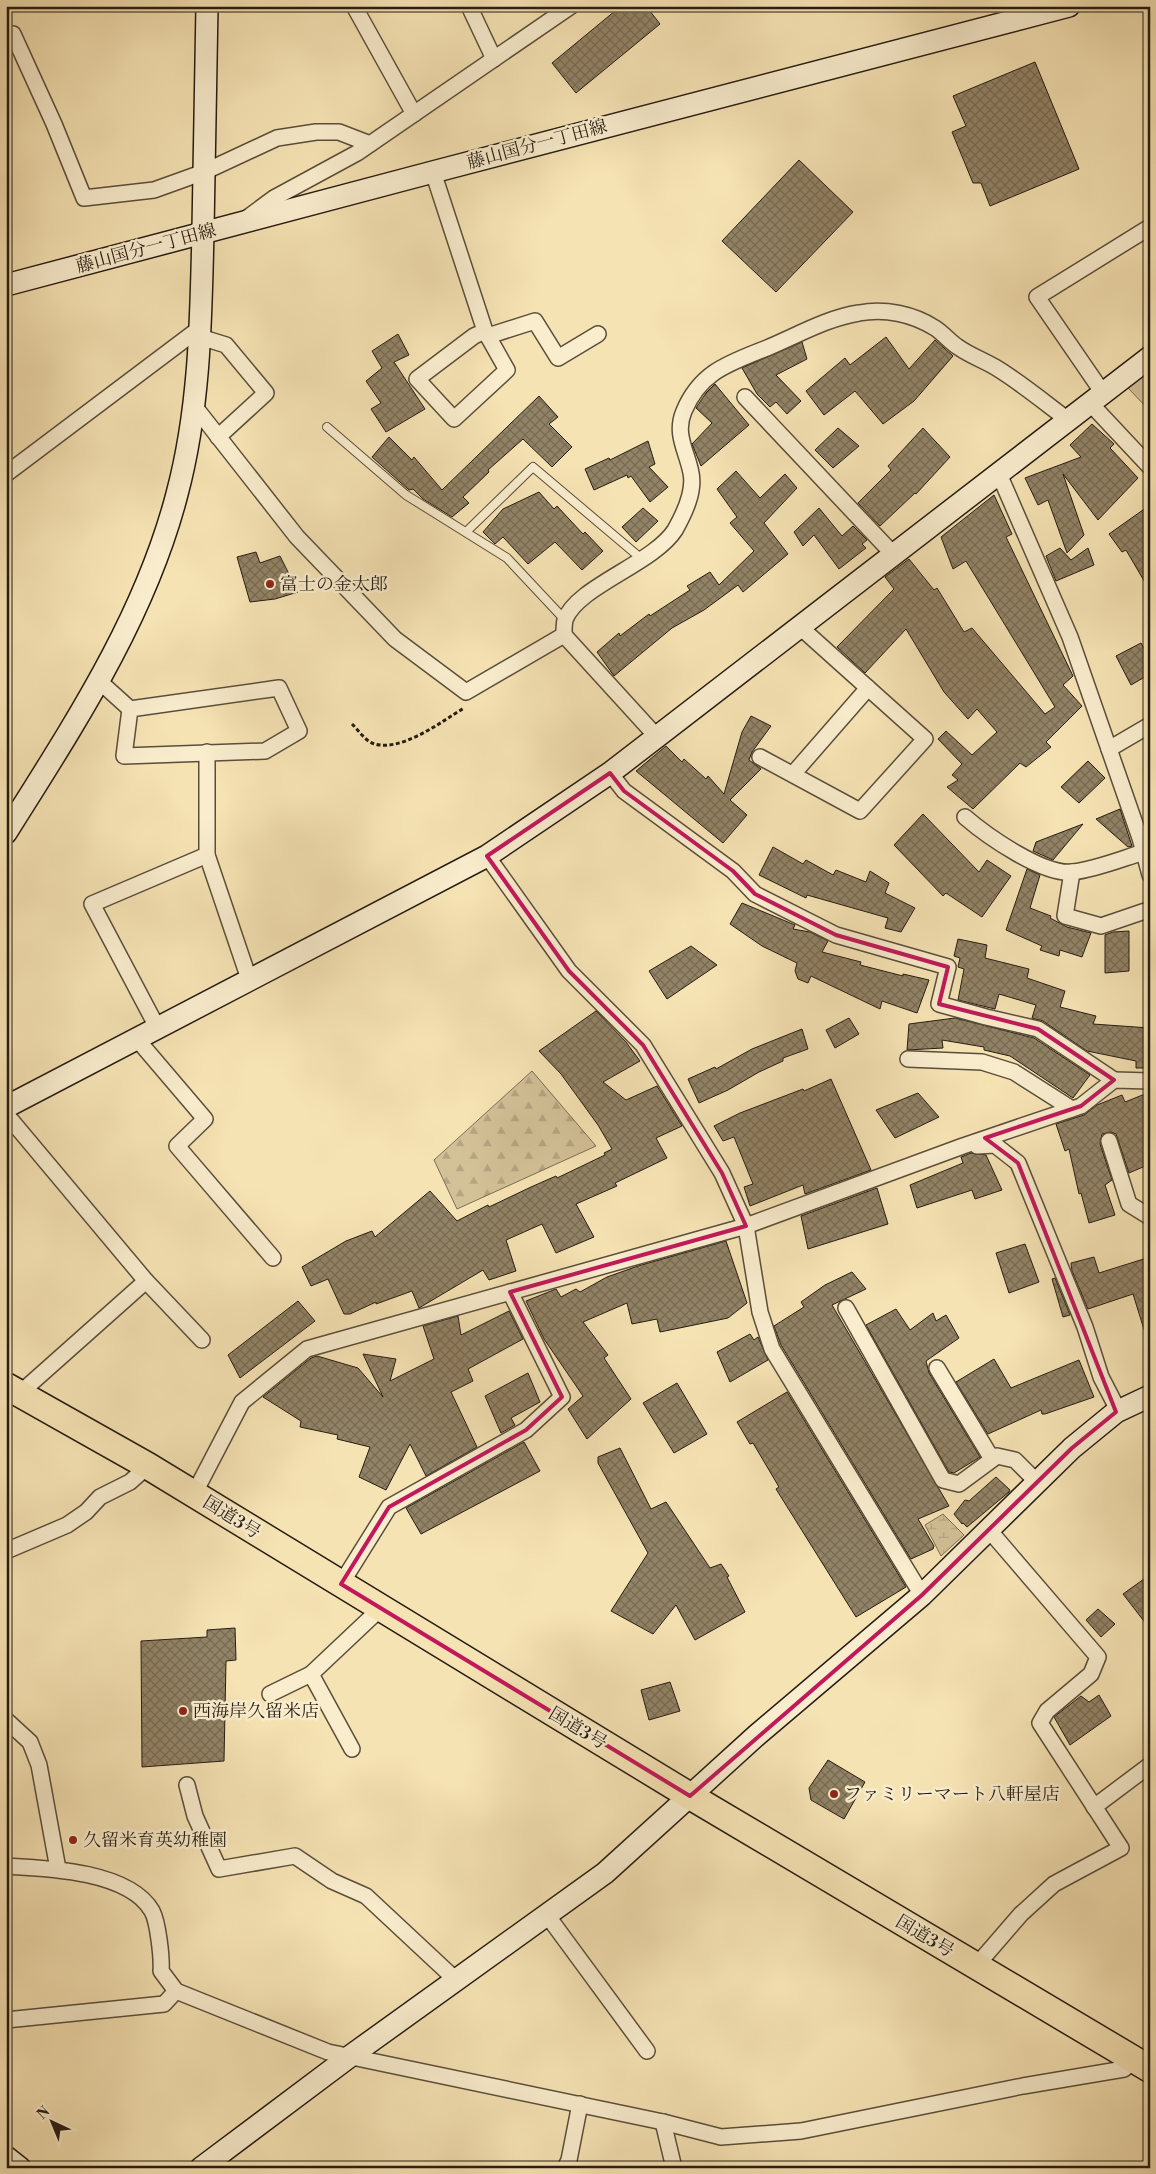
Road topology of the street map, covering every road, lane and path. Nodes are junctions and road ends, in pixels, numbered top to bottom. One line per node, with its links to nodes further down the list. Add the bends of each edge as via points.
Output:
1 (207, 6): 10 (street)
2 (354, 6): 8 (street)
3 (469, 6): 7 (street)
4 (571, 6): 7 (street)
5 (1069, 6): 11 (street, 藤山国分一丁田線)
6 (6, 37): 10 (street, via 13,34 84,198 154,190)
7 (494, 59): 8 (street)
8 (414, 114): 9 (street)
9 (370, 144): 10 (street, via 339,132 277,138); 12 (street, via 274,198)
10 (204, 172): 14 (street)
11 (433, 172): 12 (street, 藤山国分一丁田線); 17 (street)
12 (240, 223): 14 (street, 藤山国分一丁田線)
13 (1150, 227): 21 (street, via 1037,297)
14 (203, 233): 15 (street, 藤山国分一丁田線); 16 (street)
15 (6, 285)
16 (200, 332): 22 (street); 25 (street, via 226,345 266,393); 27 (street)
17 (486, 334): 17 (street, via 474,336 417,379 454,419 507,370); 18 (street, via 535,321 558,358)
18 (598, 334)
19 (1150, 357): 21 (street)
20 (745, 397): 30 (street)
21 (1097, 398): 23 (street); 26 (street)
22 (195, 407): 25 (street); 34 (street, via 177,495 152,570 124,637)
23 (1068, 420): 28 (street); 31 (street, via 996,367 913,317 892,312 861,312 832,318 724,366 711,373 694,390 683,414 679,435 692,474 690,495 683,516 670,536)
24 (327, 427): 29 (lane, via 406,495)
25 (218, 436): 32 (street, via 297,537 395,639 466,692)
26 (1150, 467)
27 (6, 474)
28 (999, 474): 30 (street); 39 (street, via 1070,637)
29 (466, 532): 31 (lane, via 533,467); 32 (lane, via 508,558)
30 (894, 555): 33 (street)
31 (643, 560): 32 (street, via 573,607)
32 (564, 627): 38 (street)
33 (800, 627): 35 (street); 38 (street)
34 (99, 681): 36 (street); 45 (street)
35 (868, 688): 43 (street); 43 (street, via 925,739 860,810)
36 (130, 709): 40 (street, via 124,756); 40 (street, via 279,688 299,731 265,751)
37 (1150, 725): 39 (street)
38 (657, 737): 42 (street)
39 (1109, 750): 46 (street)
40 (207, 752): 47 (street)
41 (760, 757): 43 (street)
42 (610, 774): 48 (street); 56 (street, via 624,791 733,871 755,894 836,936 948,967 939,1004 1038,1029)
43 (793, 774)
44 (965, 817): 49 (street, via 985,834 1049,870)
45 (6, 833)
46 (1144, 852): 49 (street); 50 (street)
47 (207, 855): 52 (street); 53 (street, via 92,904)
48 (487, 856): 52 (street); 64 (street, via 569,970 643,1045 722,1173)
49 (1072, 872): 51 (street, via 1065,916 1102,926)
50 (1150, 875)
51 (1145, 911)
52 (249, 979): 53 (street)
53 (157, 1027): 54 (street)
54 (136, 1038): 58 (street); 65 (street, via 205,1119 177,1146)
55 (908, 1059): 59 (street, via 982,1062 1014,1072)
56 (1114, 1080): 57 (street); 59 (street, via 1081,1106)
57 (1150, 1080)
58 (6, 1107)
59 (1072, 1109): 62 (street)
60 (6, 1114): 66 (street)
61 (1109, 1141): 63 (street, via 1129,1204)
62 (962, 1146): 64 (street); 73 (street, via 995,1145 1018,1163)
63 (1150, 1217)
64 (746, 1226): 67 (street); 81 (street, via 760,1312 772,1349)
65 (273, 1258)
66 (146, 1281): 69 (street); 71 (street)
67 (510, 1292): 77 (street, via 307,1349 242,1402); 80 (street, via 562,1397 526,1430 389,1507)
68 (846, 1308): 74 (street, via 943,1480 959,1484)
69 (202, 1340)
70 (937, 1368): 74 (street)
71 (13, 1390): 75 (highway, 国道3号)
72 (1150, 1396): 73 (street)
73 (1116, 1412): 76 (street)
74 (992, 1459): 76 (street, via 997,1456 1015,1460)
75 (148, 1466): 77 (highway, 国道3号); 79 (street, via 130,1482 100,1497 67,1525)
76 (1037, 1482): 78 (street)
77 (194, 1494): 80 (highway, 国道3号)
78 (989, 1530): 81 (street); 90 (street, via 1098,1658 1091,1674 1047,1711 1040,1723)
79 (6, 1551)
80 (341, 1584): 82 (highway, 国道3号)
81 (922, 1595): 89 (street)
82 (381, 1608): 83 (street); 89 (highway, 国道3号)
83 (311, 1674): 84 (street); 86 (street)
84 (270, 1694)
85 (6, 1720): 92 (street, via 30,1742 39,1765)
86 (352, 1749)
87 (1150, 1765): 90 (street)
88 (187, 1785): 95 (street, via 195,1816 218,1869 295,1856 332,1881 366,1896)
89 (690, 1796): 93 (street, via 605,1873); 94 (highway, 国道3号)
90 (1094, 1807): 94 (street, via 1120,1848 1054,1884 1021,1914)
91 (6, 1866): 92 (street)
92 (58, 1869): 96 (street, via 111,1880 137,1895 152,1911 162,1959 161,1971)
93 (547, 1915): 95 (street); 98 (street)
94 (976, 1966): 100 (highway, 国道3号)
95 (456, 1980): 99 (street)
96 (176, 1991): 97 (street, via 164,2004); 99 (street, via 328,2052)
97 (6, 2020)
98 (647, 2051)
99 (349, 2057): 101 (street); 105 (street)
100 (1142, 2064): 102 (street, via 801,2131 721,2136)
101 (580, 2104): 102 (street); 106 (street)
102 (663, 2122): 107 (street)
103 (6, 2156): 104 (street)
104 (20, 2168)
105 (201, 2168)
106 (565, 2168)
107 (674, 2168)

